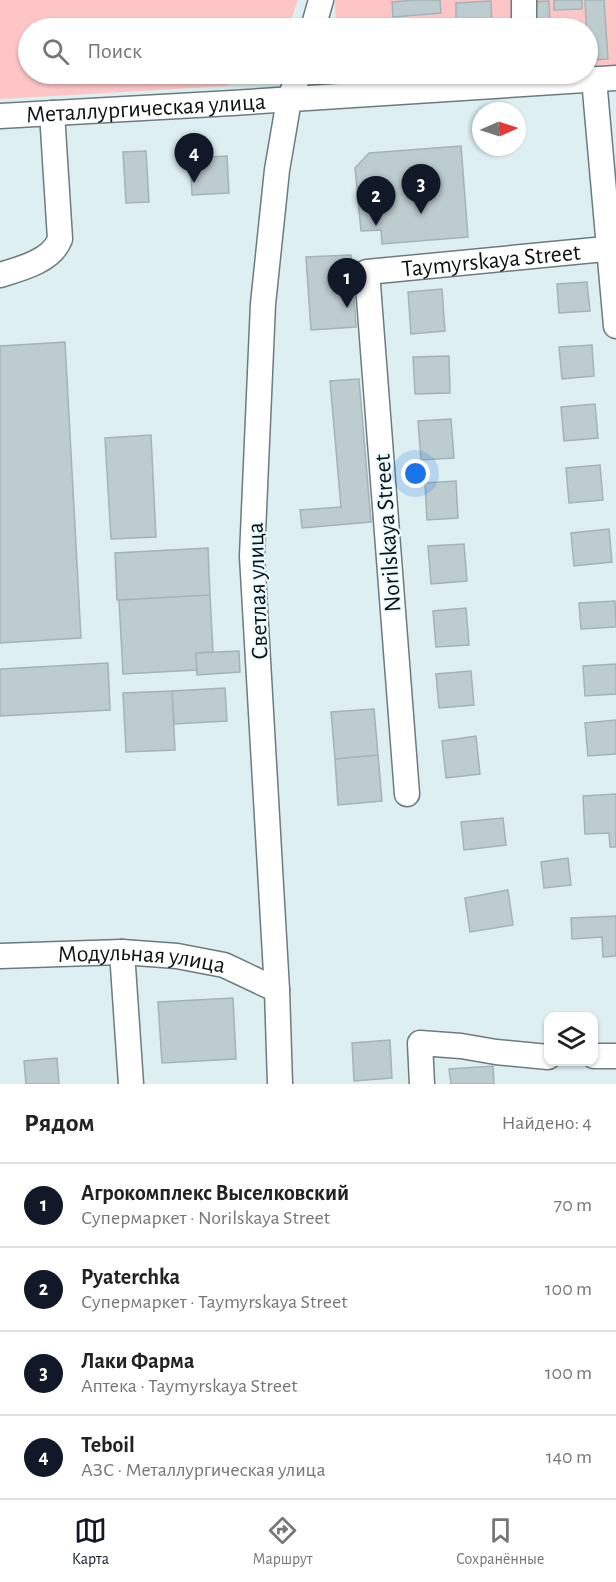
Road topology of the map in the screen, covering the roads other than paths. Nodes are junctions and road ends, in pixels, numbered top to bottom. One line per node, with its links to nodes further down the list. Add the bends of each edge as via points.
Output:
1 (321, 0): 3 (street)
2 (524, 0): 4 (street)
3 (316, 18)
4 (524, 18)
5 (605, 79): 11 (street)
6 (295, 84): 8 (street, Светлая улица)
7 (530, 84): 8 (street, Металлургическая улица)
8 (289, 100): 9 (street, Металлургическая улица); 18 (street, Светлая улица, via 277,170 263,304 252,556)
9 (52, 113): 10 (street, Металлургическая улица); 13 (street, via 60,239 57,247 34,265)
10 (0, 116)
11 (613, 248): 12 (street, Taymyrskaya Street); 14 (street)
12 (367, 272): 15 (street, Norilskaya Street)
13 (0, 275)
14 (616, 326)
15 (407, 794)
16 (122, 952): 17 (street, Модульная улица); 18 (street, Модульная улица, via 224,964); 22 (street)
17 (0, 956)
18 (277, 990): 23 (street, Светлая улица)
19 (598, 1056): 20 (street)
20 (616, 1056)
21 (544, 1057): 24 (street, via 420,1043)
22 (131, 1084)
23 (280, 1084)
24 (422, 1084)

